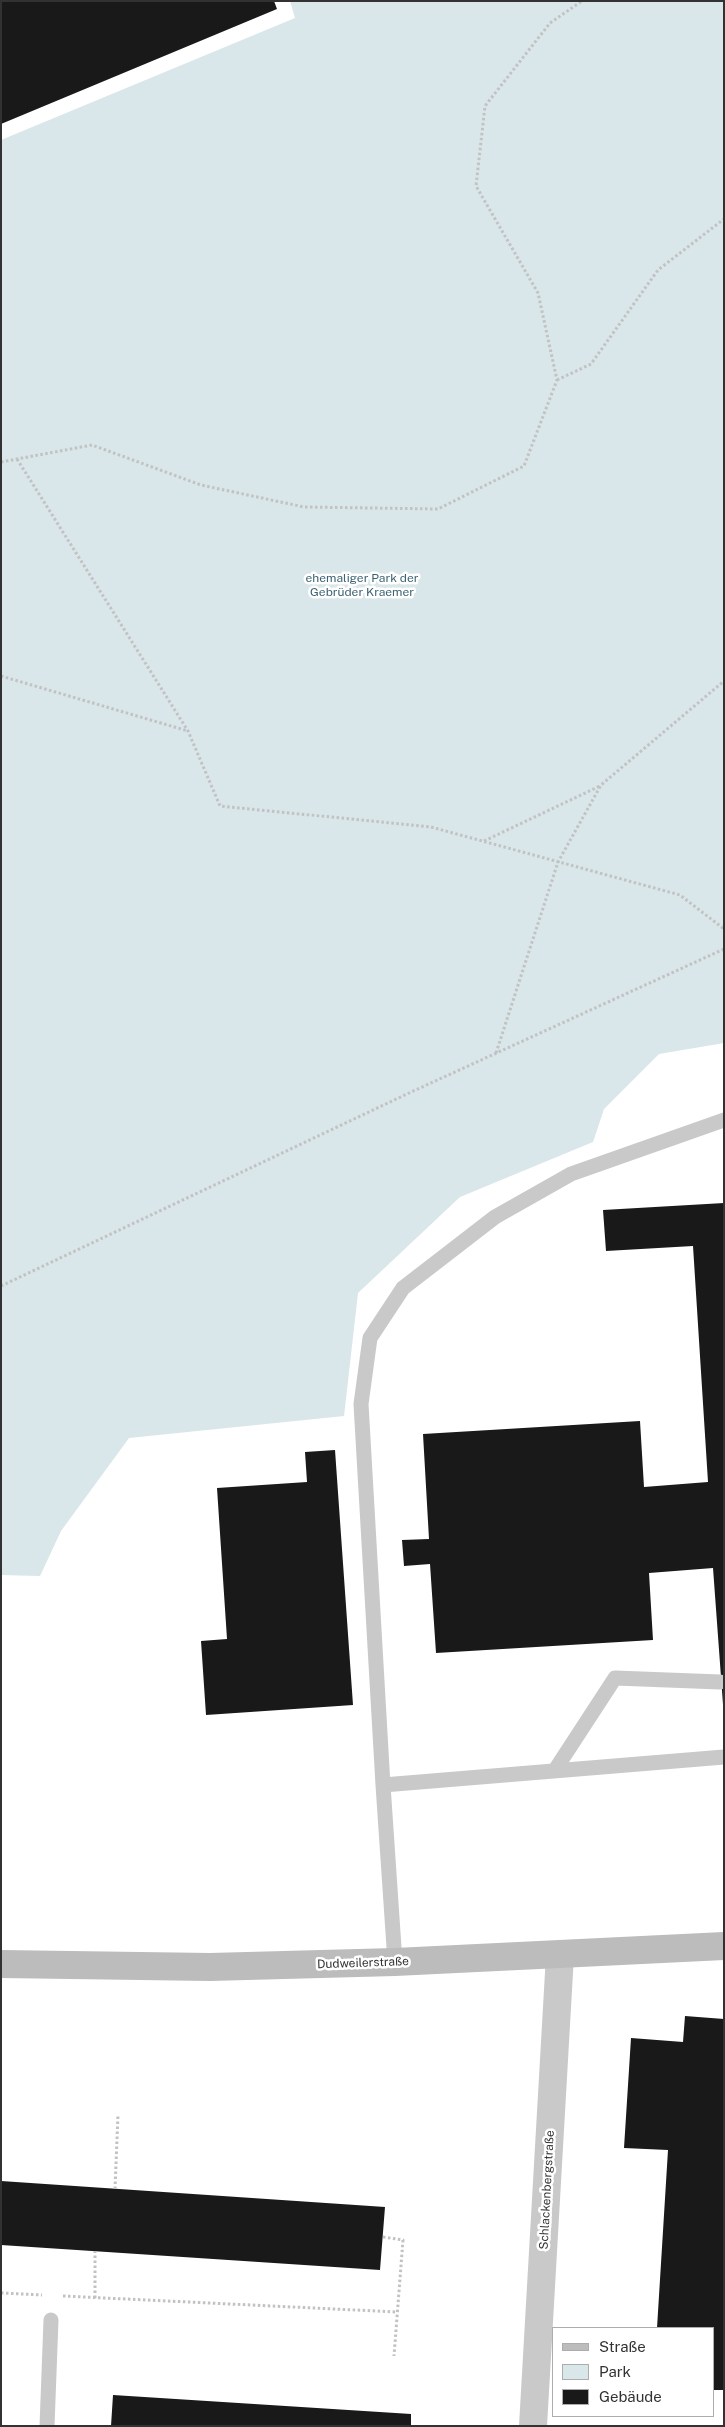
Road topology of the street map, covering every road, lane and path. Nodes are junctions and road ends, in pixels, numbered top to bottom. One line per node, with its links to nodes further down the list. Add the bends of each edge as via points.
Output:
1 (582, 1): 3 (path, via 550,24 485,106 476,186 538,293)
2 (724, 218): 3 (path, via 658,270 591,364)
3 (557, 380): 4 (path, via 524,466 438,509 304,508 201,484 92,445)
4 (18, 459): 5 (path); 8 (path)
5 (1, 462)
6 (1, 676): 8 (path)
7 (724, 681): 9 (path)
8 (188, 731): 10 (path, via 220,806 431,827)
9 (601, 786): 10 (path); 11 (path)
10 (483, 841): 11 (path)
11 (558, 862): 12 (path, via 680,895); 14 (path)
12 (724, 929)
13 (724, 949): 14 (path)
14 (496, 1053): 16 (path)
15 (724, 1120): 20 (lane, via 571,1174 495,1217 403,1288 370,1338 362,1404)
16 (1, 1286)
17 (720, 1682): 19 (lane, via 616,1678)
18 (724, 1757): 19 (lane)
19 (555, 1770): 20 (lane)
20 (383, 1785): 23 (lane)
21 (724, 1946): 22 (main road, Dudweilerstraße)
22 (560, 1955): 23 (main road, Dudweilerstraße); 37 (street, Schlackenbergstraße)
23 (396, 1962): 24 (main road, Dudweilerstraße, via 210,1967)
24 (1, 1964)
25 (118, 2115): 26 (path)
26 (115, 2189)
27 (383, 2237): 33 (path, via 402,2240)
28 (95, 2251): 32 (path)
29 (1, 2293): 30 (path)
30 (43, 2295)
31 (60, 2296): 32 (path)
32 (95, 2298): 33 (path)
33 (397, 2312): 35 (path)
34 (51, 2320): 36 (lane)
35 (394, 2356)
36 (46, 2426)
37 (533, 2426)

